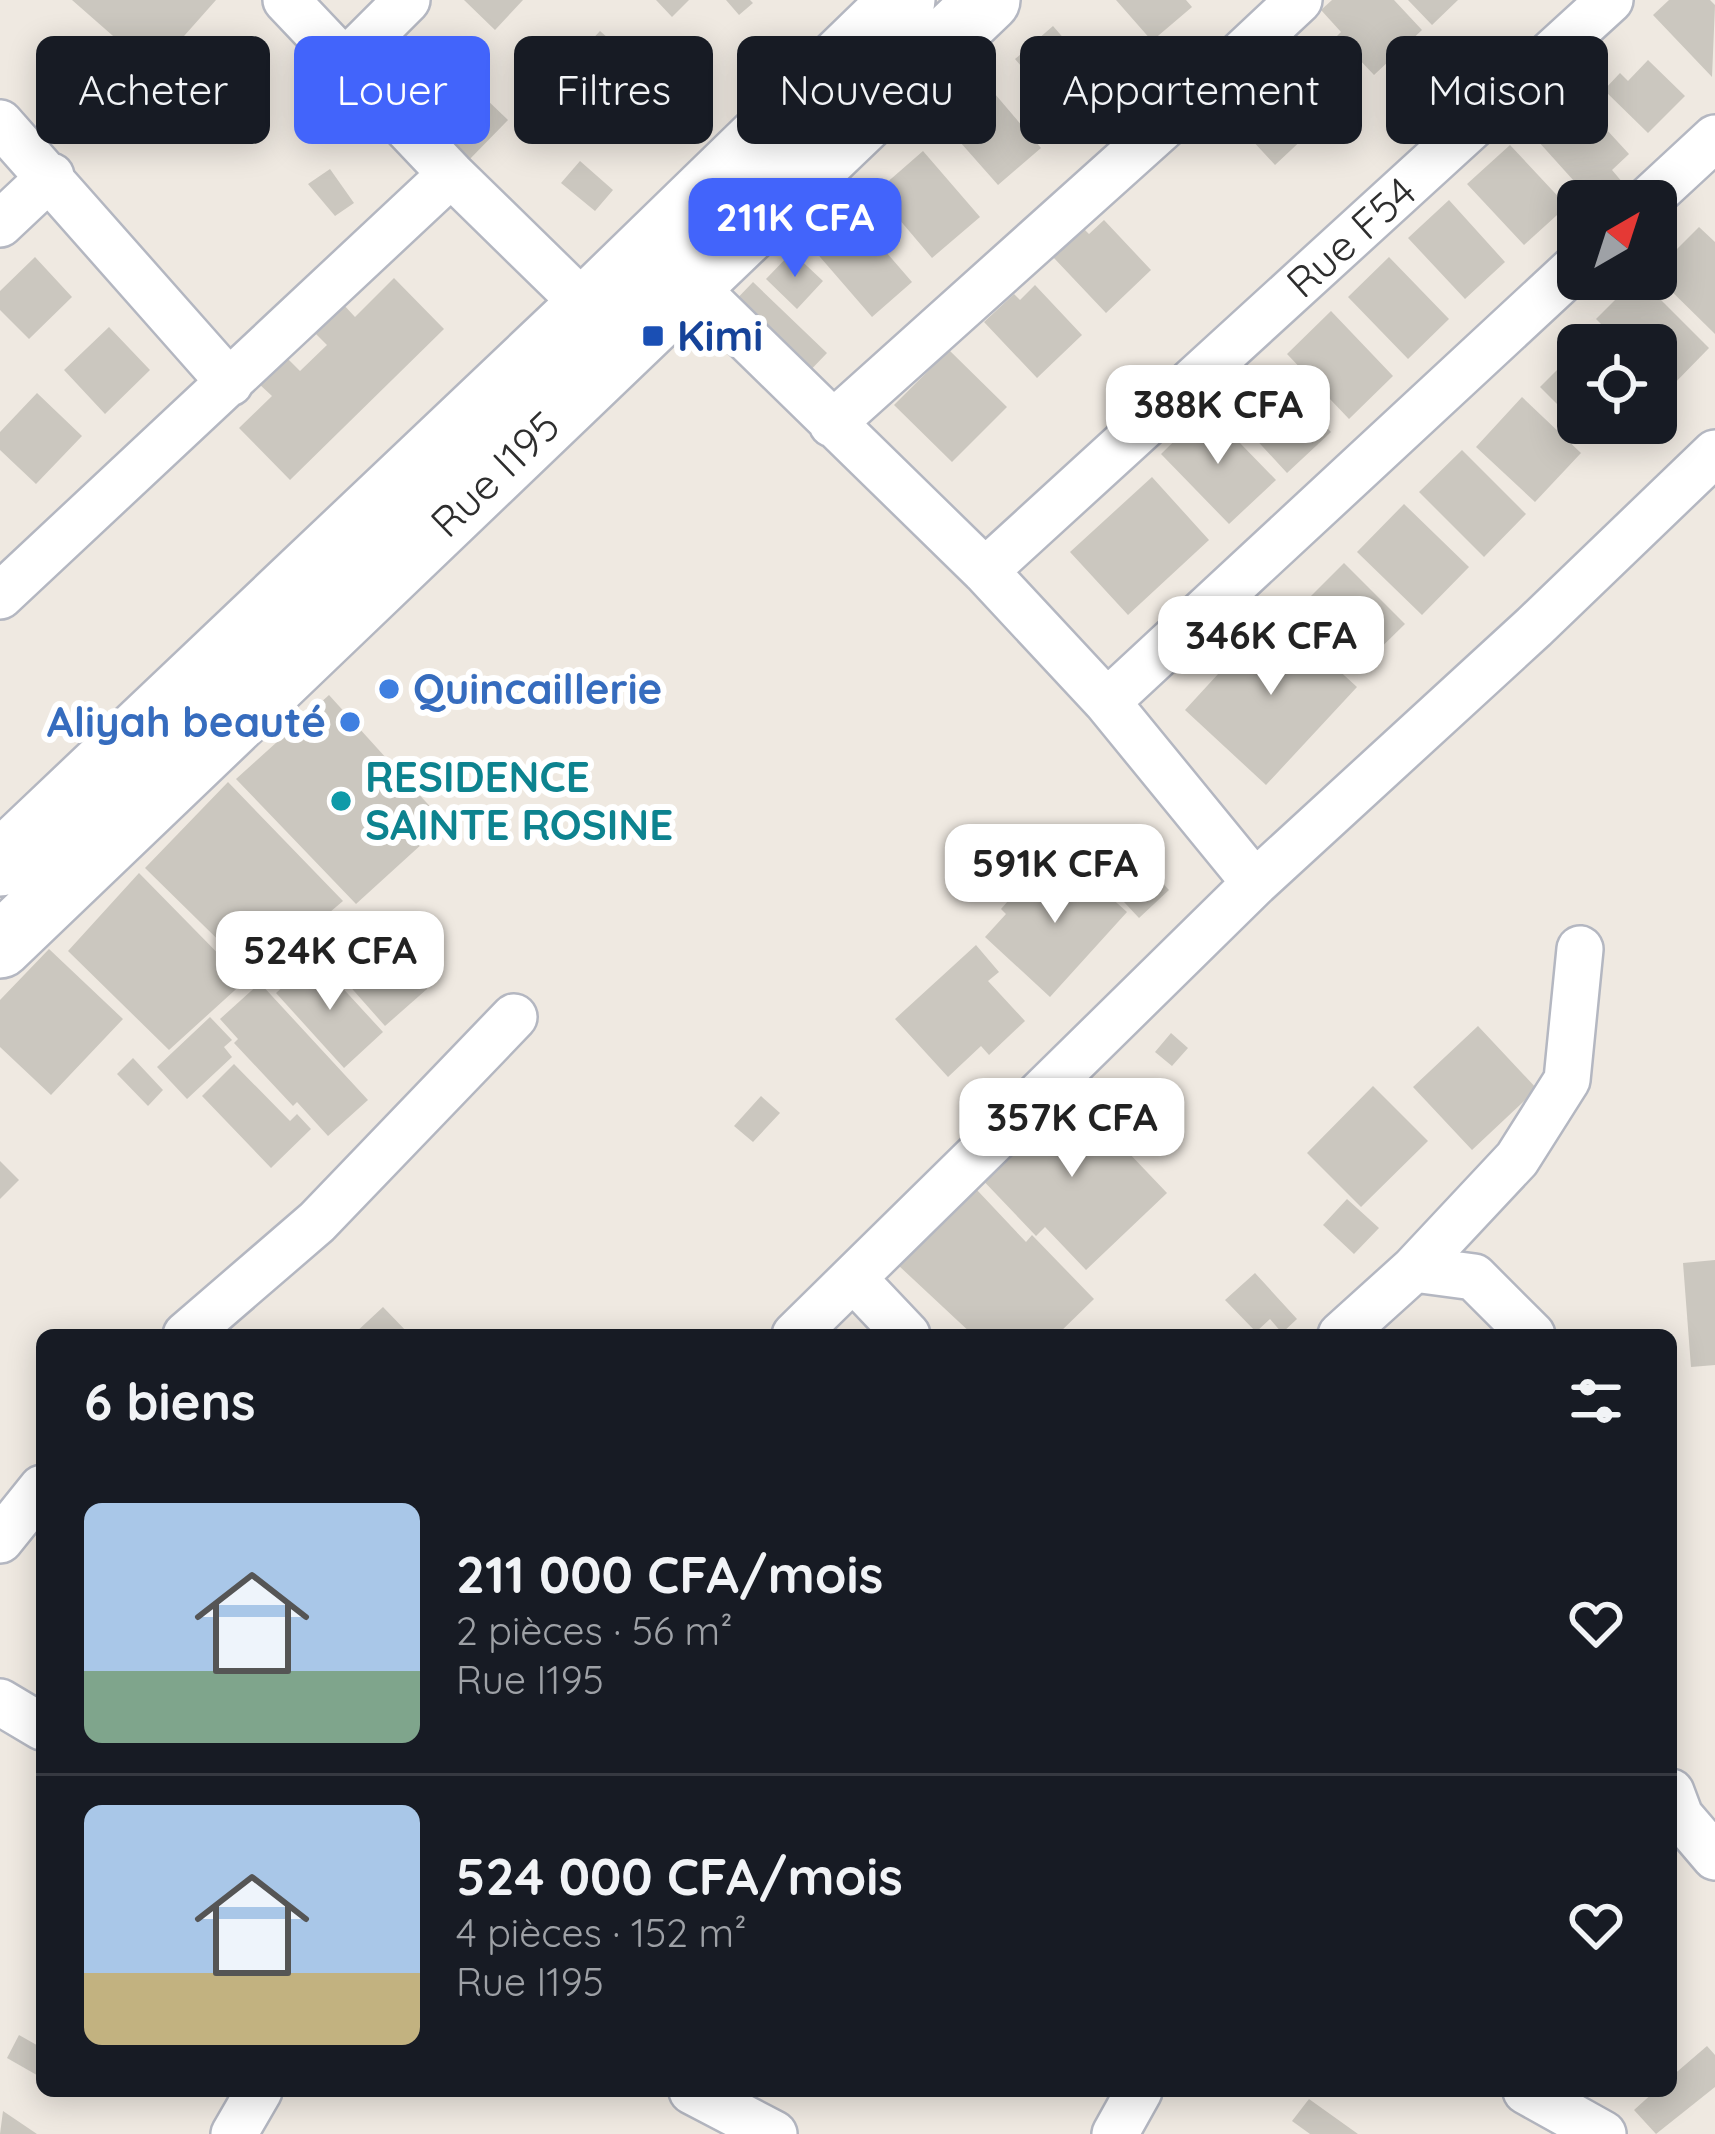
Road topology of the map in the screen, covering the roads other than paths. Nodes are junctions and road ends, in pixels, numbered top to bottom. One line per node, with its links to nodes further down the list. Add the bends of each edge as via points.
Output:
1 (286, 0): 7 (street)
2 (407, 0): 8 (street)
3 (903, 0): 16 (main road, Rue I195)
4 (988, 0): 16 (main road, Rue I195)
5 (1299, 0): 20 (street)
6 (1610, 0): 22 (street, Rue F54)
7 (319, 36)
8 (371, 36)
9 (0, 123): 13 (street)
10 (1715, 138): 14 (street)
11 (423, 144): 12 (street)
12 (451, 173): 18 (street); 19 (street)
13 (51, 176): 15 (street); 19 (street)
14 (1670, 180)
15 (0, 224)
16 (672, 265): 18 (main road, Rue I195); 20 (street); 27 (main road, Rue I195)
17 (1557, 284): 24 (street)
18 (586, 307): 25 (main road, Rue I195)
19 (230, 383): 23 (street)
20 (832, 424): 22 (street)
21 (1715, 453): 26 (street)
22 (985, 571): 24 (street)
23 (0, 596)
24 (1107, 702): 26 (street)
25 (0, 864)
26 (1255, 883): 31 (street)
27 (0, 946)
28 (1580, 949): 30 (street, via 1567,1080 1517,1159)
29 (514, 1017): 32 (street, via 317,1222)
30 (1414, 1269): 35 (street); 36 (street, via 1474,1277)
31 (853, 1278): 33 (street); 34 (street)
32 (193, 1329)
33 (801, 1329)
34 (901, 1329)
35 (1348, 1329)
36 (1526, 1329)
37 (36, 1495): 38 (street)
38 (0, 1540)
39 (0, 1702): 40 (street)
40 (36, 1723)
41 (1677, 1808): 42 (street)
42 (1715, 1857)
43 (256, 2097): 47 (street)
44 (703, 2097): 48 (street)
45 (1136, 2097): 49 (street)
46 (1537, 2097): 50 (street)
47 (234, 2134)
48 (774, 2134)
49 (1115, 2134)
50 (1603, 2134)

